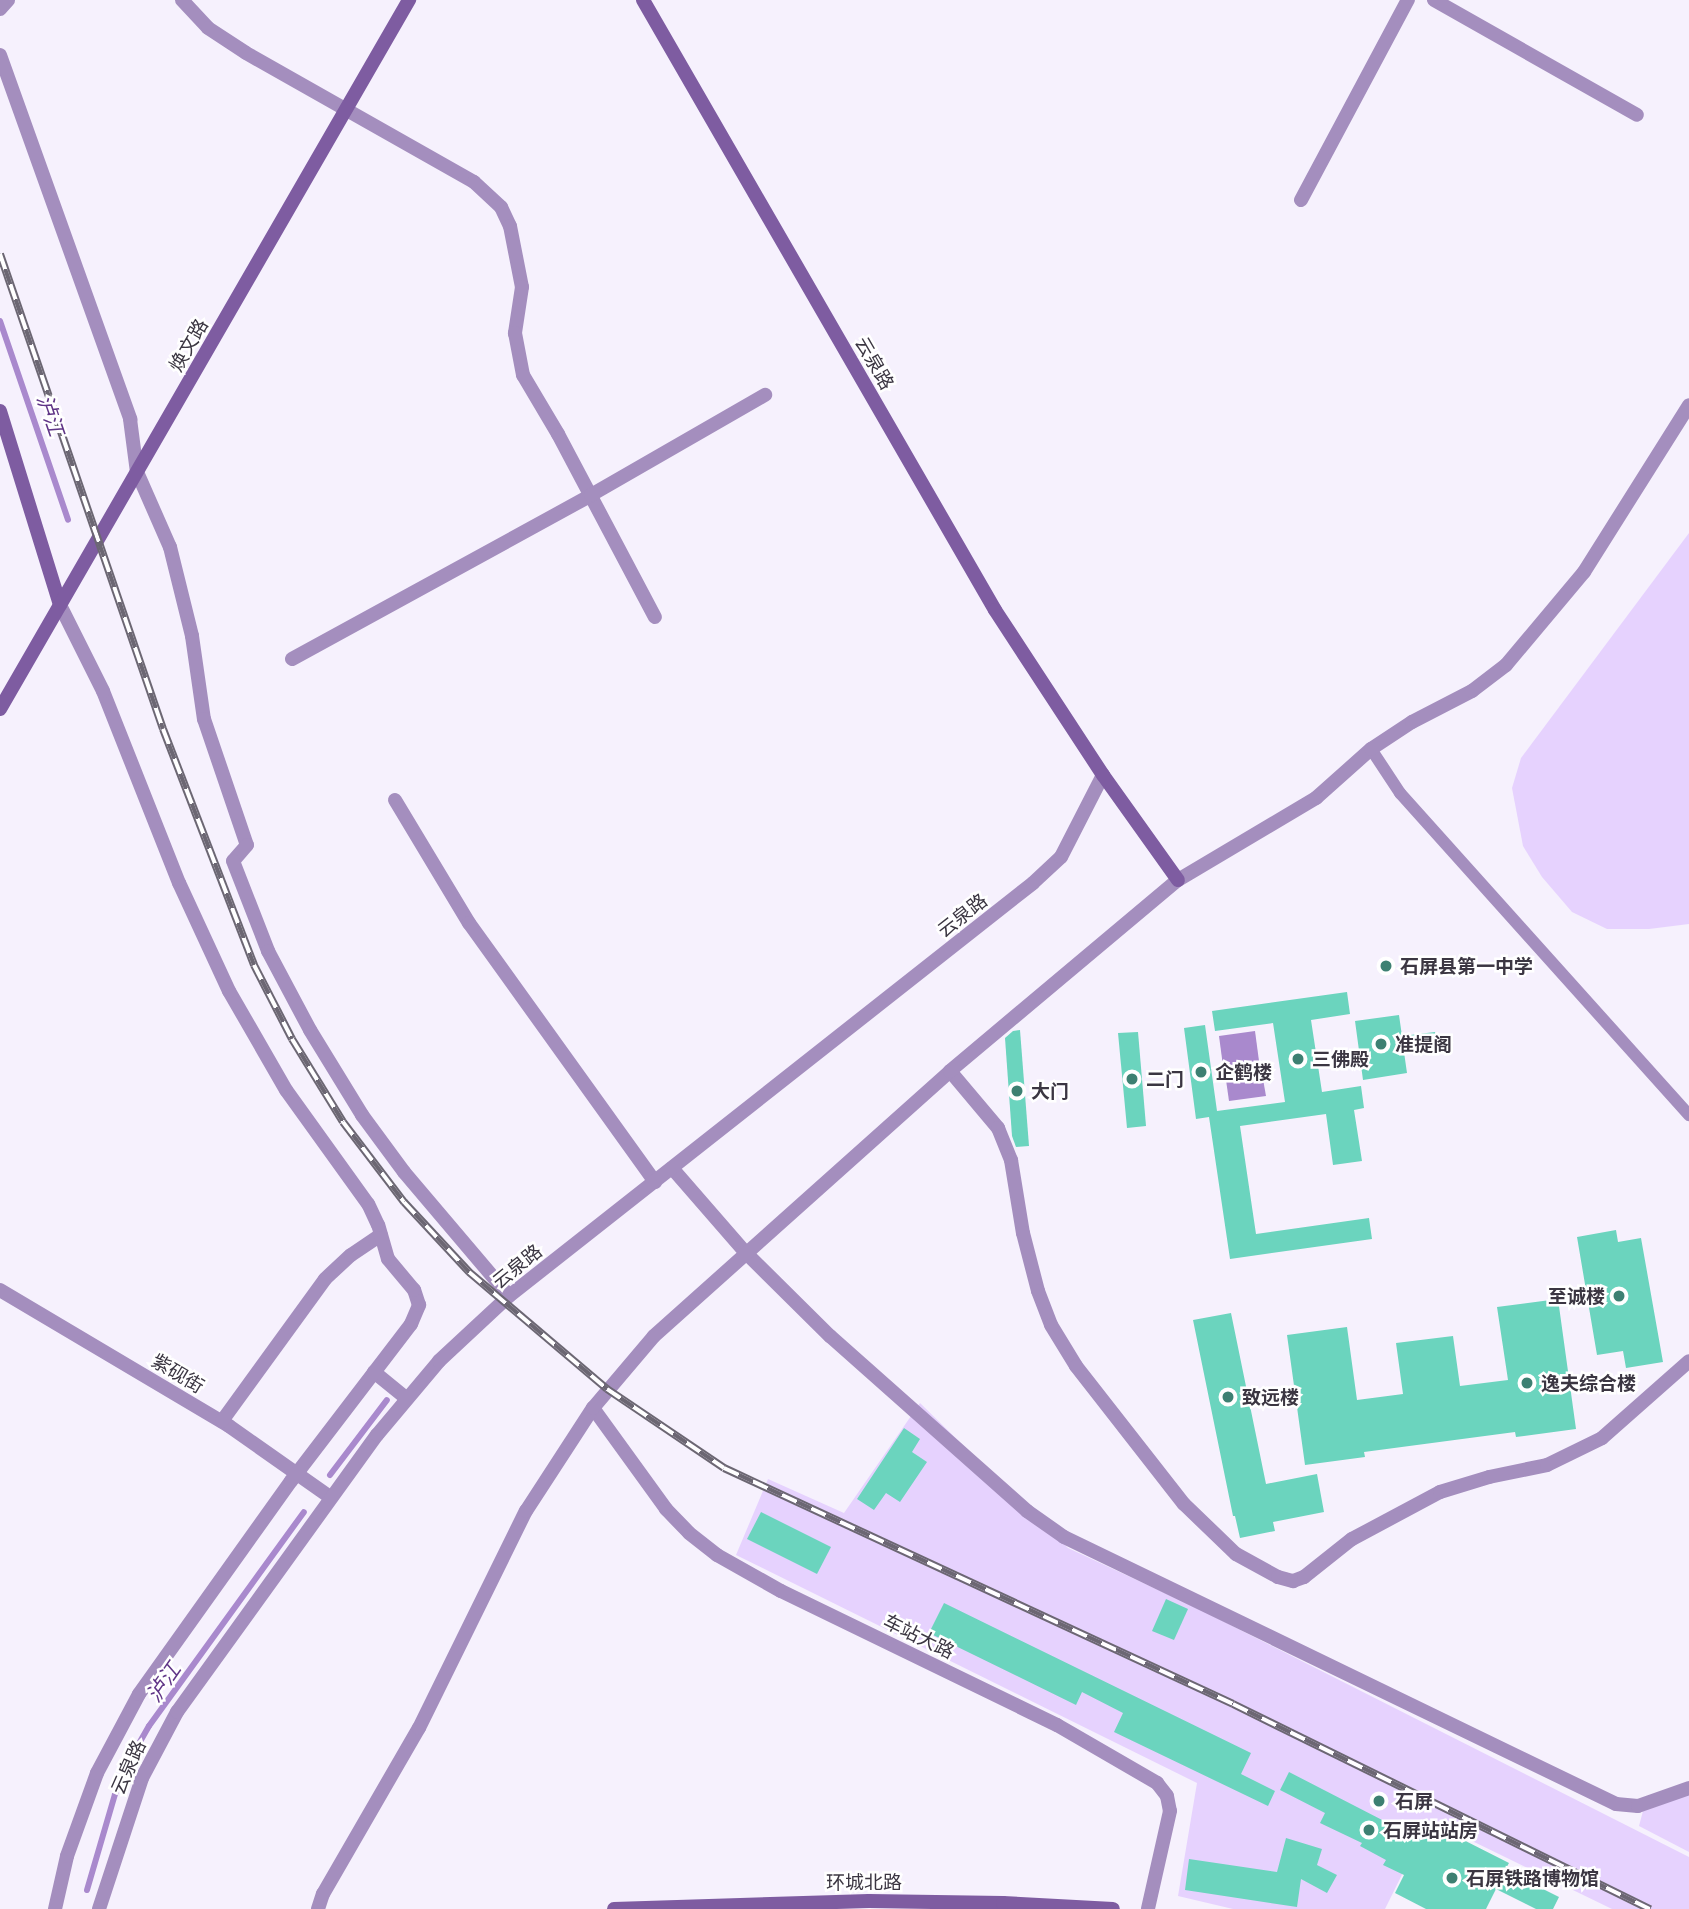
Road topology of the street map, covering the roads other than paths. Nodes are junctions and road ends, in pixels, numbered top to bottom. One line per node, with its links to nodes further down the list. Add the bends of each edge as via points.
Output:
1 (8, 0): 7 (street)
2 (182, 0): 9 (street, via 208,28)
3 (409, 0): 9 (street, 焕文路)
4 (643, 0): 22 (street, 云泉路, via 995,610)
5 (1408, 0): 11 (street)
6 (1434, 0): 10 (street)
7 (0, 9)
8 (0, 55): 15 (street, via 130,419)
9 (346, 110): 15 (street, 焕文路); 16 (street, via 474,182 501,207 510,226 522,287 515,333 523,375)
10 (1637, 115)
11 (1301, 200)
12 (765, 395): 16 (street)
13 (1689, 405): 21 (street, via 1584,572 1506,665 1472,691)
14 (0, 411): 17 (street)
15 (137, 472): 17 (street, 焕文路); 32 (street, via 170,547 204,719 247,845 233,861 268,951 362,1115)
16 (590, 495): 18 (street); 19 (street)
17 (60, 605): 20 (street, 焕文路); 29 (street, via 103,691 179,883 229,990 286,1090 368,1204)
18 (655, 617)
19 (292, 659)
20 (0, 709)
21 (1371, 749): 24 (street, via 1316,798); 26 (lane, via 1400,793)
22 (1102, 775): 24 (street, 云泉路); 27 (street, 云泉路, via 1061,857 1033,883)
23 (395, 800): 28 (street, via 469,923)
24 (1178, 880): 25 (street)
25 (950, 1071): 30 (street); 33 (street, via 998,1128 1011,1160 1038,1291 1051,1325 1076,1366 1184,1504 1236,1554 1278,1577 1293,1581 1304,1577 1352,1539 1440,1492 1548,1465 1602,1438)
26 (1689, 1115)
27 (672, 1168): 28 (street, 云泉路); 30 (street)
28 (655, 1182): 32 (street, 云泉路)
29 (381, 1235): 34 (street, via 388,1259 414,1290 419,1305 411,1324); 37 (street, via 325,1279)
30 (745, 1252): 36 (street, via 654,1336); 40 (street, via 830,1336 1027,1511 1064,1537 1616,1804 1639,1806)
31 (0, 1290): 37 (street, 紫砚街)
32 (509, 1296): 35 (street, 云泉路)
33 (1689, 1361)
34 (374, 1373): 35 (street); 38 (street)
35 (406, 1398): 39 (street, 云泉路)
36 (593, 1408): 44 (street, via 526,1511 419,1728); 47 (street, 车站大路, via 667,1509 717,1555 1057,1726 1157,1783 1167,1796 1170,1811)
37 (222, 1421): 38 (street, 紫砚街)
38 (297, 1474): 39 (street, 紫砚街); 42 (street, via 179,1633 112,1740 78,1821)
39 (330, 1497): 41 (street, 云泉路, via 199,1679 155,1750 131,1807)
40 (1689, 1788)
41 (105, 1902): 43 (street, 云泉路)
42 (55, 1909)
43 (99, 1909)
44 (318, 1909)
45 (614, 1909): 46 (street, 环城北路, via 869,1901)
46 (1113, 1909)
47 (1148, 1909)

